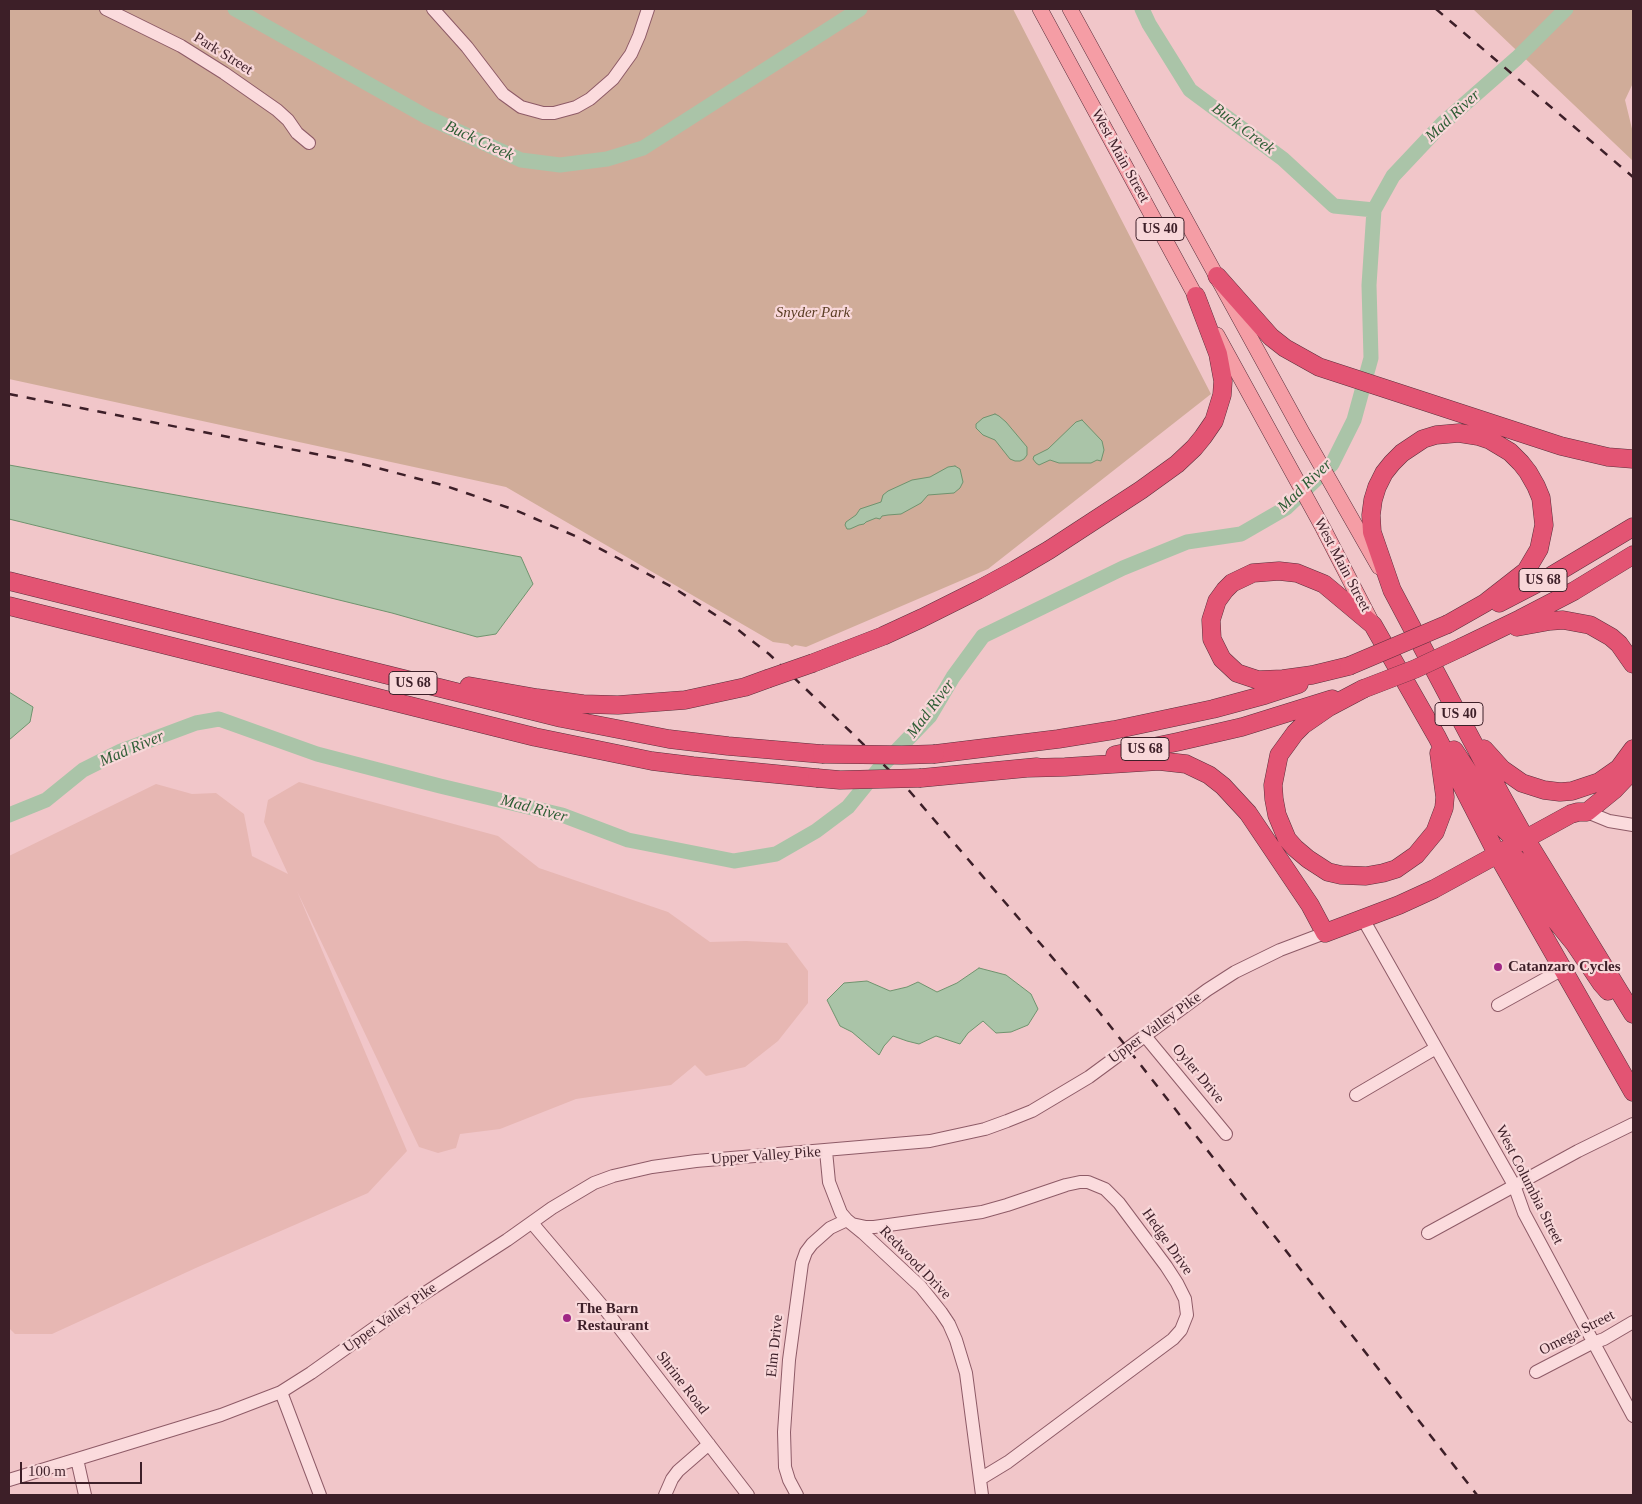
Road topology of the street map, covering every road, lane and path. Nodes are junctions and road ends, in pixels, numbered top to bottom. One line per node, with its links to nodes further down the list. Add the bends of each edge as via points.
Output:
1 (106, 9): 6 (street, Park Street, via 181,46 224,73 277,110)
2 (433, 9): 3 (street, via 503,94 521,107 554,114 590,99 613,79 631,54)
3 (648, 9)
4 (1040, 9): 8 (main road, West Main Street / US 40)
5 (1070, 9): 7 (main road, West Main Street / US 40)
6 (309, 143)
7 (1217, 276): 9 (highway, via 1271,338 1305,360 1561,446); 13 (main road, West Main Street / US 40)
8 (1196, 296): 16 (main road, West Main Street / US 40); 20 (highway, bridge, via 1218,354 1223,380 1214,421 1194,448 1141,490 1015,570 883,636 729,690 685,700 618,705 537,698)
9 (1633, 460)
10 (1633, 527): 15 (highway, US 68, via 1528,589)
11 (1633, 555): 17 (highway, US 68, via 1574,591)
12 (9, 581): 20 (highway, US 68)
13 (1392, 590): 15 (highway, via 1372,532 1373,500 1384,473 1402,453 1436,435 1459,433 1478,436 1499,445 1521,463 1536,486 1543,511 1542,539 1526,571 1485,603); 23 (highway, West Main Street / US 40)
14 (9, 606): 26 (highway, US 68, bridge, via 535,737 652,760 847,780 920,778)
15 (1448, 624): 19 (highway, US 68, bridge)
16 (1373, 625): 19 (highway, via 1324,584 1297,573 1253,573 1232,583 1217,601 1211,620 1212,639 1222,659 1237,673 1258,680 1283,679); 22 (highway, West Main Street / US 40)
17 (1462, 647): 18 (highway, via 1519,626 1563,620 1600,630 1619,644); 21 (highway, US 68, bridge)
18 (1633, 664)
19 (1349, 666): 20 (highway, US 68, bridge, via 1265,695 1158,722 1058,739 902,756 822,754 669,739 516,708)
20 (354, 668)
21 (1363, 689): 24 (highway, via 1329,707 1295,732 1279,755 1273,785 1277,815 1295,848 1317,866 1347,876 1383,873 1406,863 1426,845 1440,820 1445,797); 26 (highway, US 68, via 1242,727 1112,755)
22 (1412, 694): 24 (highway, West Main Street / US 40); 30 (highway, via 1438,724 1503,828 1510,835)
23 (1466, 729): 25 (highway, via 1510,776 1532,788 1544,790 1572,791 1599,782 1619,768); 30 (highway, West Main Street / US 40)
24 (1437, 737): 31 (highway, West Main Street / US 40)
25 (1633, 749)
26 (1026, 768): 33 (highway, via 1159,761 1186,764 1204,772 1223,786 1248,813 1296,882)
27 (1633, 770): 28 (highway)
28 (1587, 812): 29 (street, via 1609,821); 30 (highway, Upper Valley Pike, via 1571,814)
29 (1633, 825)
30 (1525, 838): 31 (highway, Upper Valley Pike); 36 (highway, West Main Street / US 40)
31 (1497, 854): 32 (highway, Upper Valley Pike, via 1434,889); 34 (highway, West Main Street / US 40); 37 (highway, via 1513,856 1520,862 1556,921 1601,983)
32 (1363, 919): 33 (highway, Upper Valley Pike); 39 (street, West Columbia Street)
33 (1325, 933): 38 (street, Upper Valley Pike, via 1235,972)
34 (1563, 969): 35 (street); 40 (highway, West Main Street / US 40)
35 (1498, 1005)
36 (1633, 1014)
37 (1633, 1020)
38 (1145, 1036): 43 (street, Oyler Drive); 44 (street, Upper Valley Pike, via 1060,1095 1007,1121 930,1141)
39 (1436, 1048): 41 (street); 45 (street, West Columbia Street)
40 (1633, 1092)
41 (1356, 1095)
42 (1633, 1124): 45 (street)
43 (1226, 1134)
44 (826, 1151): 46 (street, Redwood Drive, via 829,1182 836,1202); 47 (street, Upper Valley Pike, via 696,1161 633,1170 594,1184)
45 (1514, 1185): 48 (street); 50 (street, West Columbia Street, via 1524,1213)
46 (849, 1222): 56 (street, Redwood Drive, via 920,1288 951,1328 966,1373); 56 (street, Hedge Drive, via 866,1228 982,1212 1066,1185 1088,1182 1105,1190 1119,1203 1177,1283 1185,1299 1187,1315 1181,1330 1173,1338 1008,1462); 62 (street, Elm Drive, via 830,1228 812,1244 802,1263 789,1360 784,1432 785,1467)
47 (532, 1223): 52 (street, Upper Valley Pike); 54 (street, Shrine Road, via 604,1308)
48 (1428, 1233)
49 (1633, 1322): 50 (street, Omega Street)
50 (1595, 1343): 51 (street, Omega Street); 53 (street, West Columbia Street)
51 (1536, 1372)
52 (281, 1392): 55 (street, Upper Valley Pike, via 222,1415); 59 (street)
53 (1633, 1416)
54 (709, 1444): 60 (street, via 678,1471); 61 (street, Shrine Road)
55 (77, 1459): 57 (street, Upper Valley Pike); 58 (street)
56 (980, 1479): 63 (street, Redwood Drive)
57 (9, 1480)
58 (85, 1495)
59 (320, 1495)
60 (665, 1495)
61 (748, 1495)
62 (797, 1495)
63 (982, 1495)

